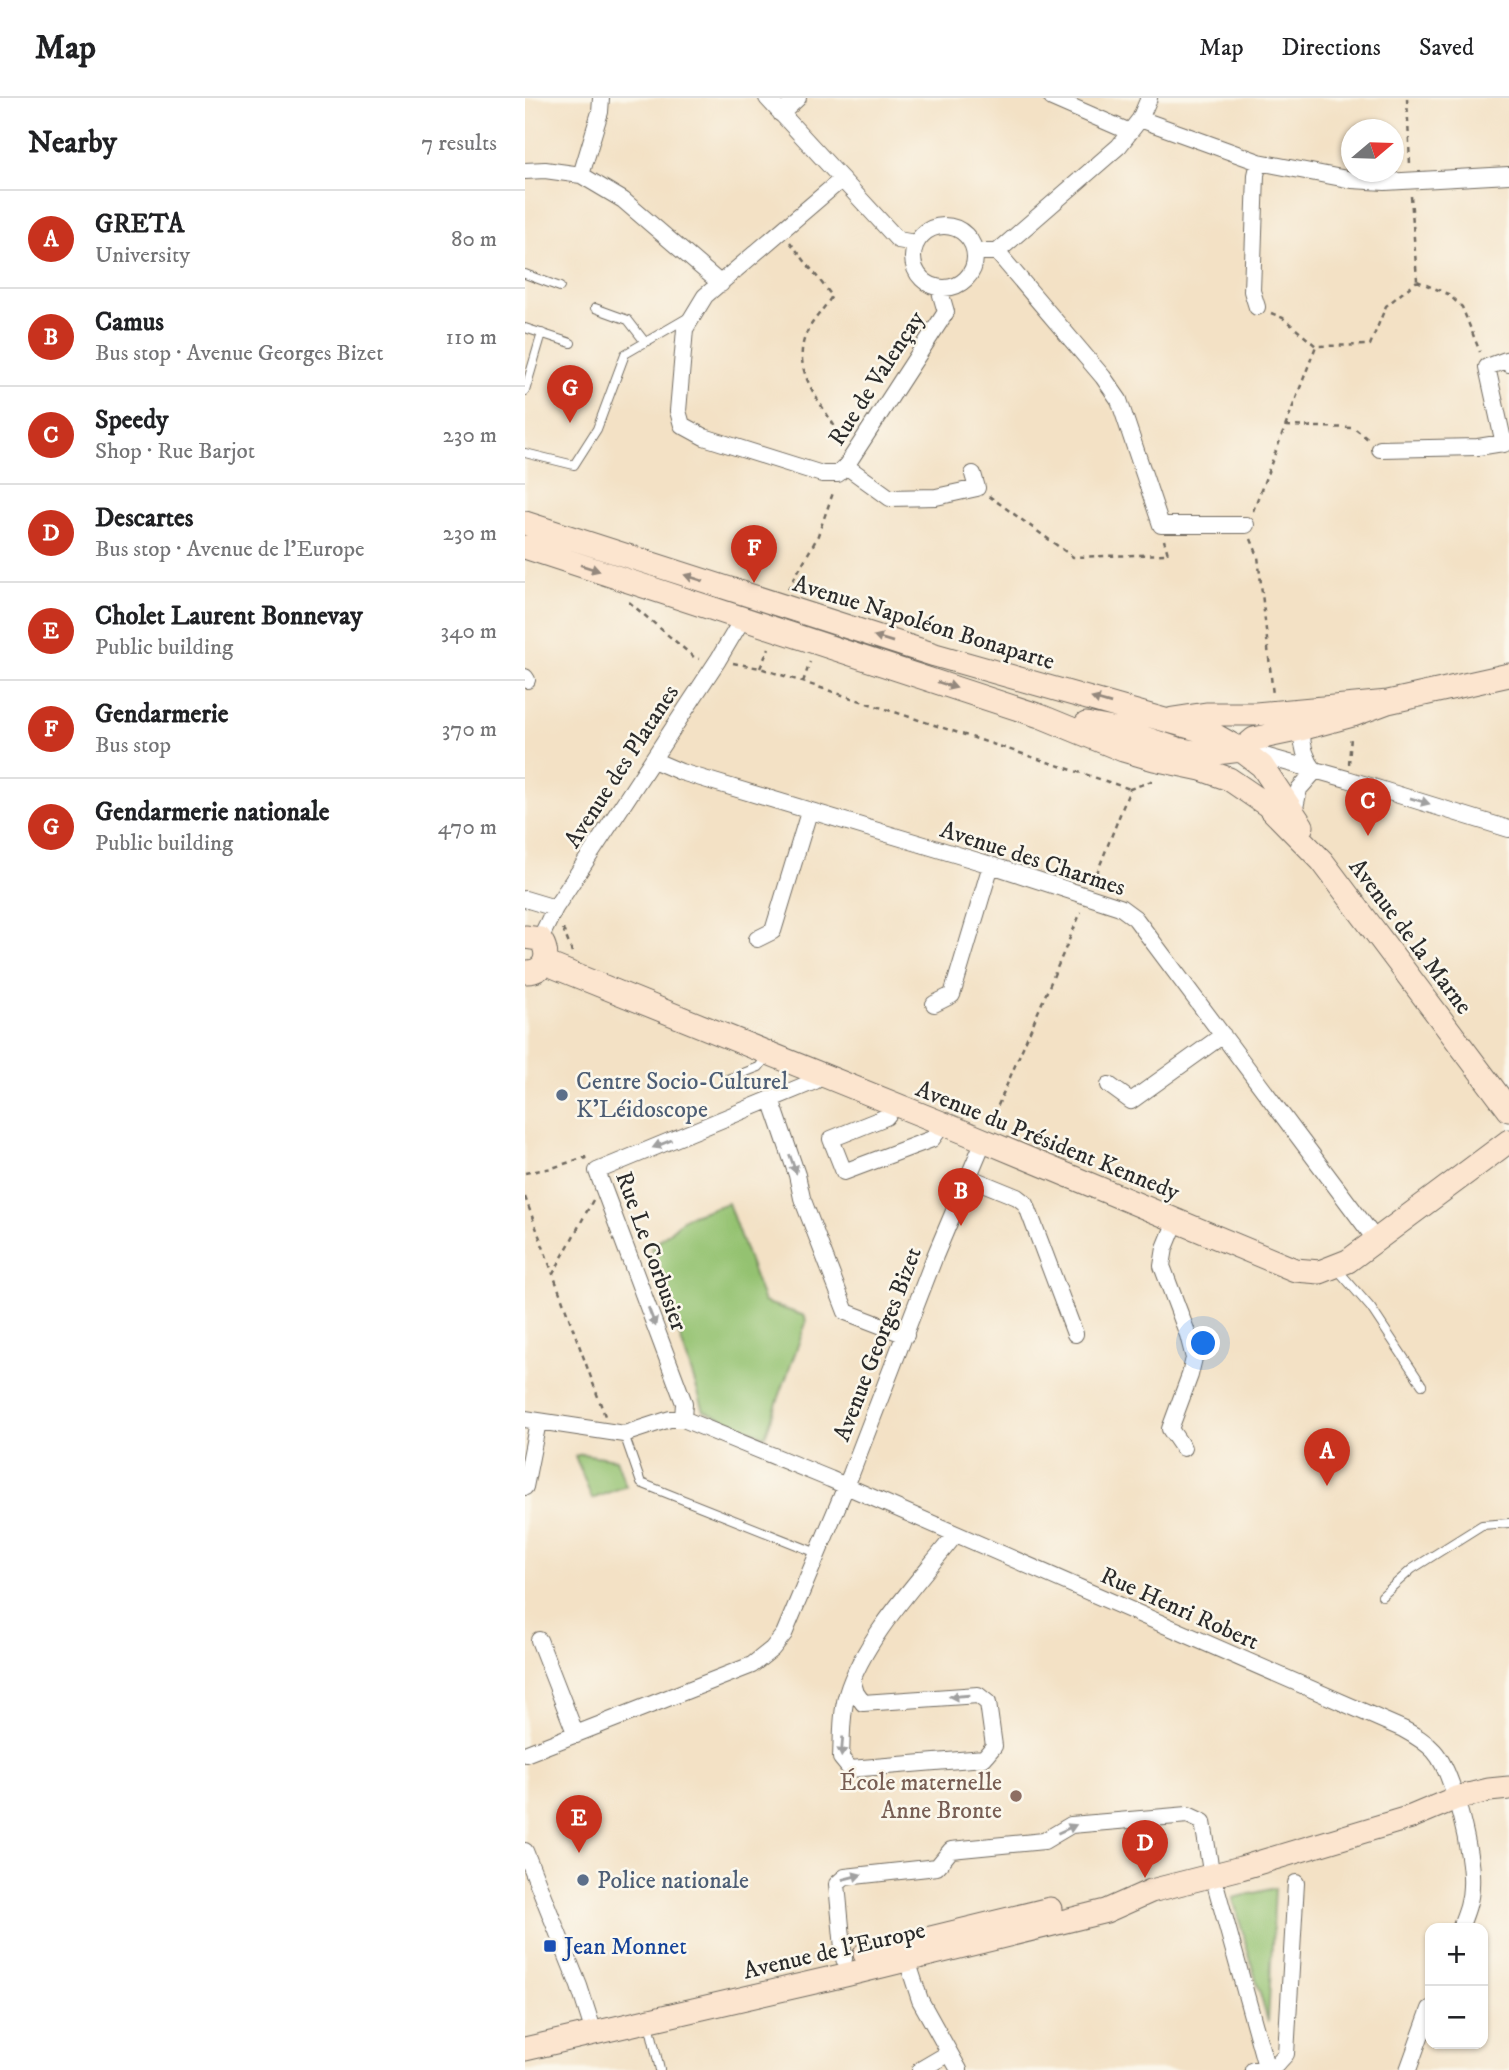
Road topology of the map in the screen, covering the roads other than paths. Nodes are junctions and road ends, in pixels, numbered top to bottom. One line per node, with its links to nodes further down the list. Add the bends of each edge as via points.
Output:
1 (601, 98): 11 (street)
2 (767, 98): 6 (street)
3 (798, 98): 6 (street)
4 (1052, 98): 8 (street)
5 (1149, 98): 7 (street)
6 (781, 114): 13 (street)
7 (1140, 119): 8 (street); 9 (street)
8 (1130, 132): 16 (street)
9 (1259, 162): 12 (street, via 1352,180); 21 (street, via 1252,291)
10 (525, 171): 11 (street)
11 (581, 175): 18 (street, via 623,200)
12 (1509, 175)
13 (842, 179): 14 (street, via 898,240); 18 (street, Rue de Valençay)
14 (915, 243): 15 (street, via 929,229 948,225 966,234); 20 (street, via 912,262 916,271)
15 (975, 252): 16 (street); 20 (street, via 966,279)
16 (997, 252): 36 (street, via 1119,400 1161,525)
17 (525, 274): 19 (lane)
18 (721, 284): 23 (street, Rue de Valençay, via 705,296)
19 (560, 287)
20 (939, 288): 33 (street, Rue de Valençay, via 946,312)
21 (1257, 307)
22 (595, 308): 27 (lane, via 628,320)
23 (693, 314): 27 (lane); 33 (street, Rue de Valençay, via 683,348 678,411 682,425 704,437 822,474)
24 (525, 328): 25 (lane)
25 (542, 333): 26 (lane); 29 (lane)
26 (571, 342)
27 (645, 342): 32 (lane, via 625,354 597,429 573,464)
28 (1509, 364): 30 (street, via 1506,359 1487,367)
29 (525, 391)
30 (1506, 443): 31 (street)
31 (1380, 449)
32 (525, 453)
33 (845, 466): 34 (street, via 890,498 936,498)
34 (975, 481)
35 (525, 523): 43 (main road, Avenue Napoléon Bonaparte, one-way to 35, via 936,655)
36 (1246, 525)
37 (525, 547): 38 (main road, Avenue Napoléon Bonaparte, one-way to 38)
38 (743, 618): 42 (main road, Avenue Napoléon Bonaparte, one-way to 42); 46 (street, Avenue des Platanes)
39 (1509, 675): 40 (main road)
40 (1388, 702): 44 (main road); 44 (main road, via 1353,715)
41 (1265, 713): 43 (main road); 44 (main road); 45 (main road, via 1235,733)
42 (1040, 716): 45 (main road, Avenue Napoléon Bonaparte, via 1123,731 1196,753); 48 (main road, Avenue Napoléon Bonaparte, via 1123,750)
43 (1167, 720): 45 (main road, Avenue Napoléon Bonaparte, via 1211,733)
44 (1303, 720): 45 (main road); 47 (street, via 1304,753)
45 (1232, 748): 47 (street); 48 (main road); 50 (main road, Avenue de la Marne, via 1262,766)
46 (653, 760): 49 (street, Avenue des Charmes); 55 (street, Avenue des Platanes)
47 (1315, 771): 50 (street, via 1299,789); 51 (street, one-way to 51)
48 (1229, 779): 52 (main road, Avenue de la Marne, via 1267,805)
49 (809, 812): 53 (street, Avenue des Charmes); 57 (street, via 773,931)
50 (1294, 812): 52 (main road, Avenue de la Marne)
51 (1509, 829)
52 (1322, 861): 67 (main road, Avenue de la Marne)
53 (991, 865): 59 (street, via 952,995); 60 (street, Avenue des Charmes, via 1120,907 1135,918)
54 (525, 899): 55 (street)
55 (555, 908): 56 (street, Avenue des Platanes)
56 (532, 938): 58 (main road, Avenue du Président Kennedy, via 547,952)
57 (757, 939)
58 (535, 968): 61 (main road, Avenue du Président Kennedy)
59 (934, 1004)
60 (1223, 1035): 64 (street, via 1131,1101); 73 (street, Avenue des Charmes)
61 (769, 1053): 62 (main road, Avenue du Président Kennedy); 63 (lane, via 759,1067)
62 (819, 1074): 65 (street, Rue Le Corbusier, via 815,1082); 66 (main road, Avenue du Président Kennedy)
63 (725, 1080)
64 (1109, 1085)
65 (771, 1099): 76 (street, one-way to 76, via 802,1198 846,1312); 78 (street, Rue Le Corbusier, one-way to 78, via 597,1171 684,1403)
66 (895, 1105): 68 (main road, Avenue du Président Kennedy); 68 (street, via 886,1117 831,1139 844,1172 932,1139)
67 (1509, 1110)
68 (943, 1124): 69 (main road, Avenue du Président Kennedy)
69 (983, 1140): 71 (street, Avenue Georges Bizet); 72 (main road, Avenue du Président Kennedy)
70 (1509, 1141): 73 (main road, Avenue du Président Kennedy)
71 (968, 1177): 75 (street, via 1026,1204); 76 (street, Avenue Georges Bizet)
72 (1176, 1222): 74 (main road, Avenue du Président Kennedy, via 1295,1270 1319,1272); 81 (street, via 1162,1265 1194,1358 1170,1429)
73 (1375, 1239): 74 (main road, Avenue du Président Kennedy)
74 (1335, 1267): 77 (lane, via 1371,1308)
75 (1075, 1334)
76 (906, 1335): 83 (street, Avenue Georges Bizet)
77 (1422, 1385)
78 (683, 1419): 80 (street); 83 (street, Rue Henri Robert)
79 (532, 1420): 80 (street); 82 (street)
80 (618, 1433): 86 (lane, via 641,1483)
81 (1182, 1448)
82 (525, 1487)
83 (846, 1487): 85 (street, Rue Henri Robert); 86 (street, Avenue Georges Bizet)
84 (1509, 1523): 87 (lane, via 1482,1525 1412,1569)
85 (955, 1535): 89 (street, via 879,1632); 94 (street, Rue Henri Robert, via 1403,1729 1435,1752 1447,1771)
86 (817, 1553): 90 (street, Avenue Georges Bizet, via 784,1634 752,1665)
87 (1382, 1596)
88 (539, 1640): 90 (street)
89 (852, 1680): 89 (street, one-way to 89, via 841,1758 850,1769 984,1758 994,1746 988,1703 978,1695 863,1703)
90 (576, 1735): 91 (street, Avenue Georges Bizet)
91 (525, 1754)
92 (1509, 1788): 94 (main road, Avenue de l’Europe, via 1489,1790)
93 (1509, 1801): 94 (main road, Avenue de l’Europe)
94 (1457, 1804): 96 (main road, Avenue de l’Europe); 99 (street, Rue Henri Robert, via 1472,1888)
95 (525, 1850): 104 (street)
96 (1213, 1875): 98 (main road, Avenue de l’Europe); 100 (street, one-way to 96, via 837,1884 845,1877 937,1867 951,1850 1044,1841 1071,1825 1188,1815 1202,1822); 108 (street)
97 (1296, 1883): 108 (street, via 1286,2054 1276,2065)
98 (1151, 1891): 100 (main road, Avenue de l’Europe, via 1102,1897); 101 (main road, Avenue de l’Europe, via 1106,1911)
99 (1462, 1923)
100 (845, 1959): 104 (main road, Avenue de l’Europe)
101 (907, 1960): 102 (main road, Avenue de l’Europe); 107 (street, via 920,2000)
102 (648, 2020): 104 (main road, Avenue de l’Europe); 109 (lane)
103 (1425, 2023): 112 (street)
104 (592, 2026): 105 (main road, Avenue de l’Europe); 106 (main road, Avenue de l’Europe)
105 (525, 2034)
106 (525, 2049)
107 (949, 2053): 110 (street); 111 (street)
108 (1262, 2069)
109 (660, 2070)
110 (920, 2070)
111 (959, 2070)
112 (1408, 2070)

